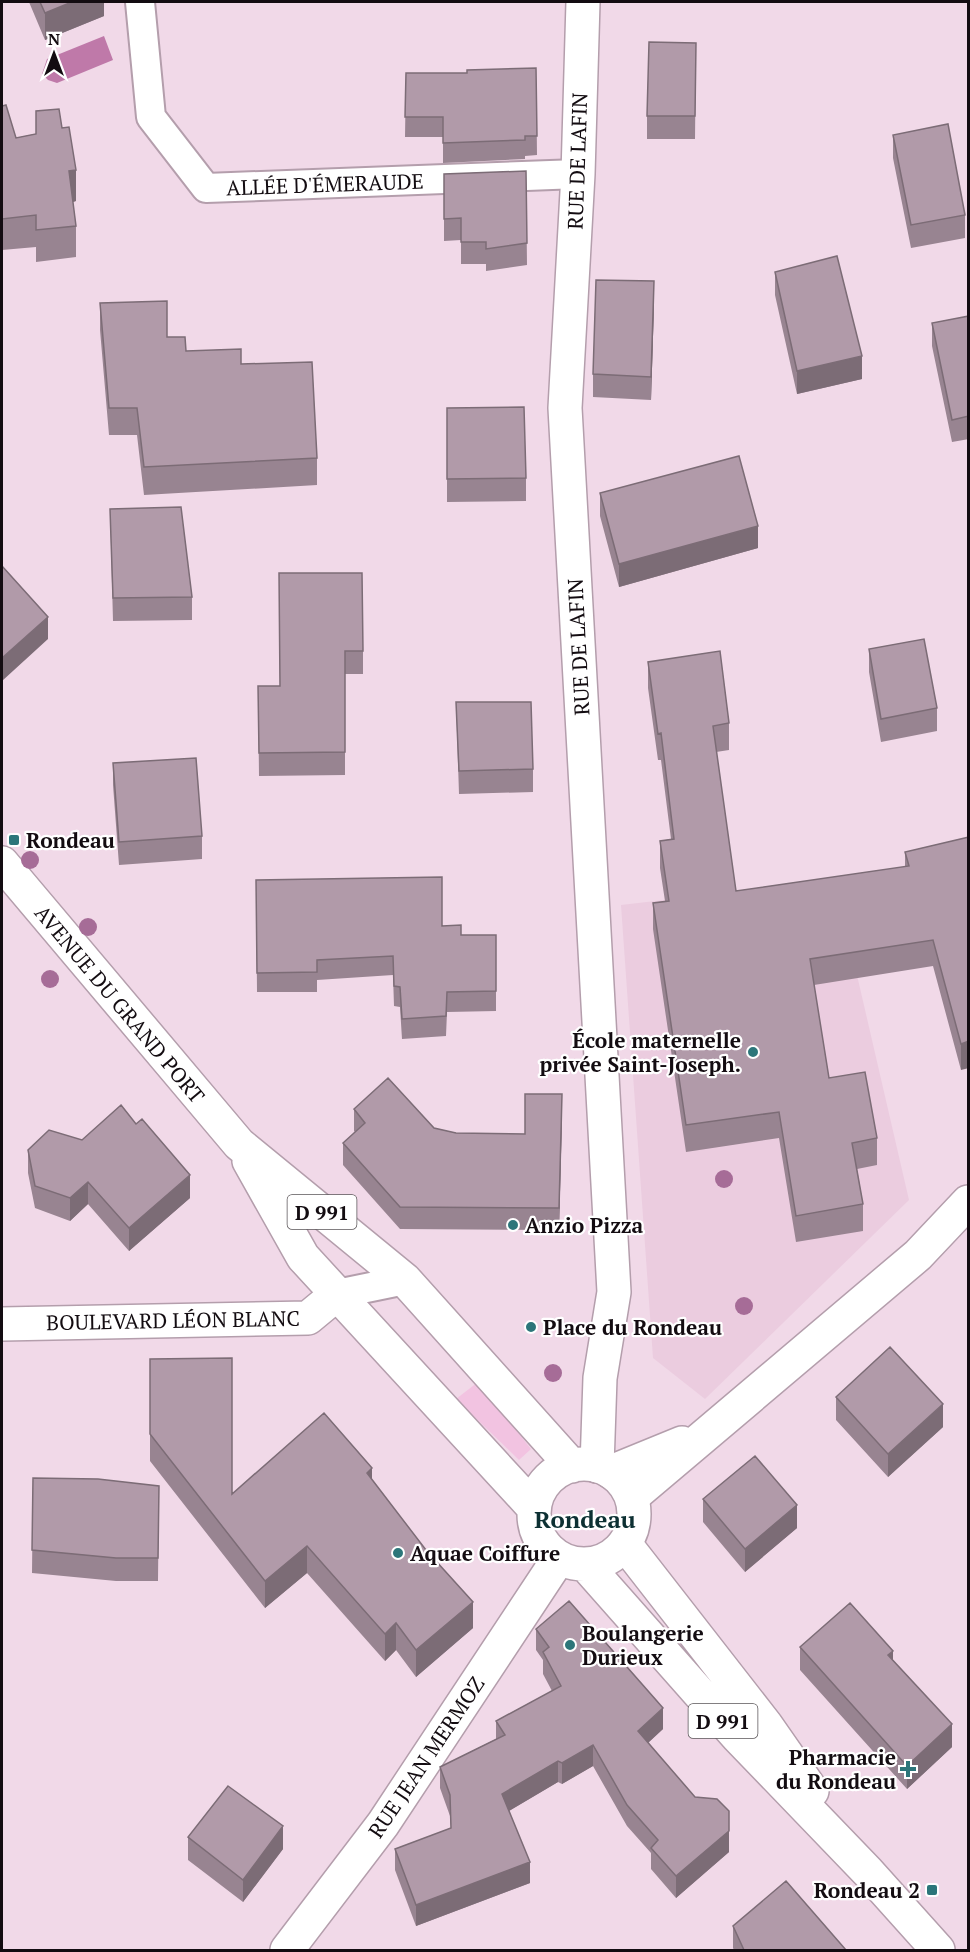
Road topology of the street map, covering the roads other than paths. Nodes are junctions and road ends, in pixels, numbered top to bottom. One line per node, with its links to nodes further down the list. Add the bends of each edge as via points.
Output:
1 (140, 2): 3 (lane, ALLÉE D'ÉMERAUDE, via 151,117 206,188)
2 (583, 2): 3 (street, RUE DE LAFIN)
3 (578, 174): 11 (street, RUE DE LAFIN, via 565,408 614,1292 600,1377)
4 (2, 863): 5 (street, AVENUE DU GRAND PORT / D 991)
5 (239, 1144): 7 (street, AVENUE DU GRAND PORT / D 991); 8 (street, AVENUE DU GRAND PORT / D 991, via 303,1257)
6 (969, 1202): 10 (street, via 918,1255)
7 (405, 1280): 8 (lane); 11 (street, D 991)
8 (337, 1294): 9 (street, BOULEVARD LÉON BLANC, via 308,1318); 13 (street, D 991)
9 (2, 1324)
10 (709, 1432): 11 (street); 12 (street)
11 (593, 1468): 12 (street, via 623,1483); 13 (street, via 558,1471 538,1493)
12 (632, 1497): 14 (street, via 633,1530)
13 (534, 1508): 15 (street, via 539,1537 548,1549)
14 (625, 1544): 15 (street, via 601,1562); 16 (street, D 991, via 766,1725)
15 (572, 1561): 16 (street, D 991); 17 (street, RUE JEAN MERMOZ)
16 (868, 1872): 18 (street, D 991)
17 (287, 1950)
18 (938, 1950)

